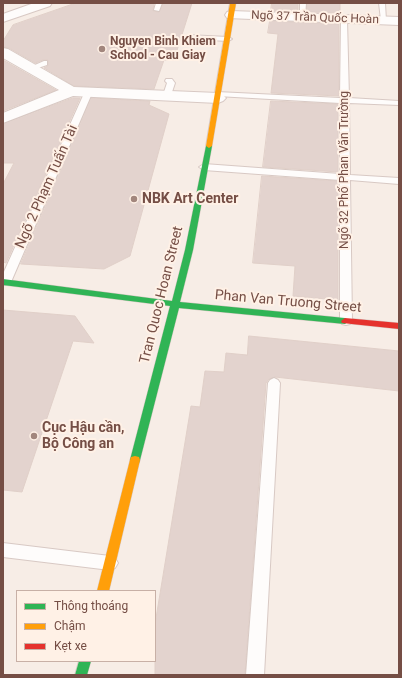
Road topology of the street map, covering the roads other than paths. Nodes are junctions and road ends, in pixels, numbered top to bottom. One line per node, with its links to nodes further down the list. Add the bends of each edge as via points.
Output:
1 (46, 3): 5 (street)
2 (303, 3): 6 (lane)
3 (382, 3): 8 (lane)
4 (232, 9): 6 (street, Ngõ 37 Trần Quốc Hoàn); 11 (street, Tran Quoc Hoan Street)
5 (3, 18)
6 (303, 18): 7 (street, Ngõ 37 Trần Quốc Hoàn)
7 (344, 19): 8 (street, Ngõ 37 Trần Quốc Hoàn); 16 (lane, Ngõ 32 Phố Phan Văn Trường)
8 (384, 20): 9 (street, Ngõ 37 Trần Quốc Hoàn)
9 (399, 21)
10 (190, 37): 11 (lane)
11 (228, 39): 15 (street, Tran Quoc Hoan Street)
12 (3, 52): 13 (street, via 38,66)
13 (71, 91): 14 (street); 18 (street)
14 (89, 91): 15 (street, via 168,88); 22 (lane, Ngõ 2 Phạm Tuấn Tài)
15 (217, 96): 16 (lane); 19 (street, Tran Quoc Hoan Street)
16 (346, 101): 17 (lane); 20 (lane, Ngõ 32 Phố Phan Văn Trường)
17 (399, 104)
18 (3, 118)
19 (204, 167): 20 (lane); 23 (street, Tran Quoc Hoan Street, via 189,250)
20 (345, 177): 21 (lane); 24 (lane, Ngõ 32 Phố Phan Văn Trường)
21 (399, 181)
22 (4, 282): 23 (street, Phan Van Truong Street)
23 (174, 304): 24 (street, Phan Van Truong Street); 28 (street, Tran Quoc Hoan Street)
24 (346, 321): 25 (street, Phan Van Truong Street)
25 (399, 326)
26 (274, 383): 32 (lane)
27 (3, 550): 28 (lane)
28 (110, 563): 29 (street, Tran Quoc Hoan Street)
29 (103, 590)
30 (85, 662): 31 (street)
31 (81, 675)
32 (255, 675)

